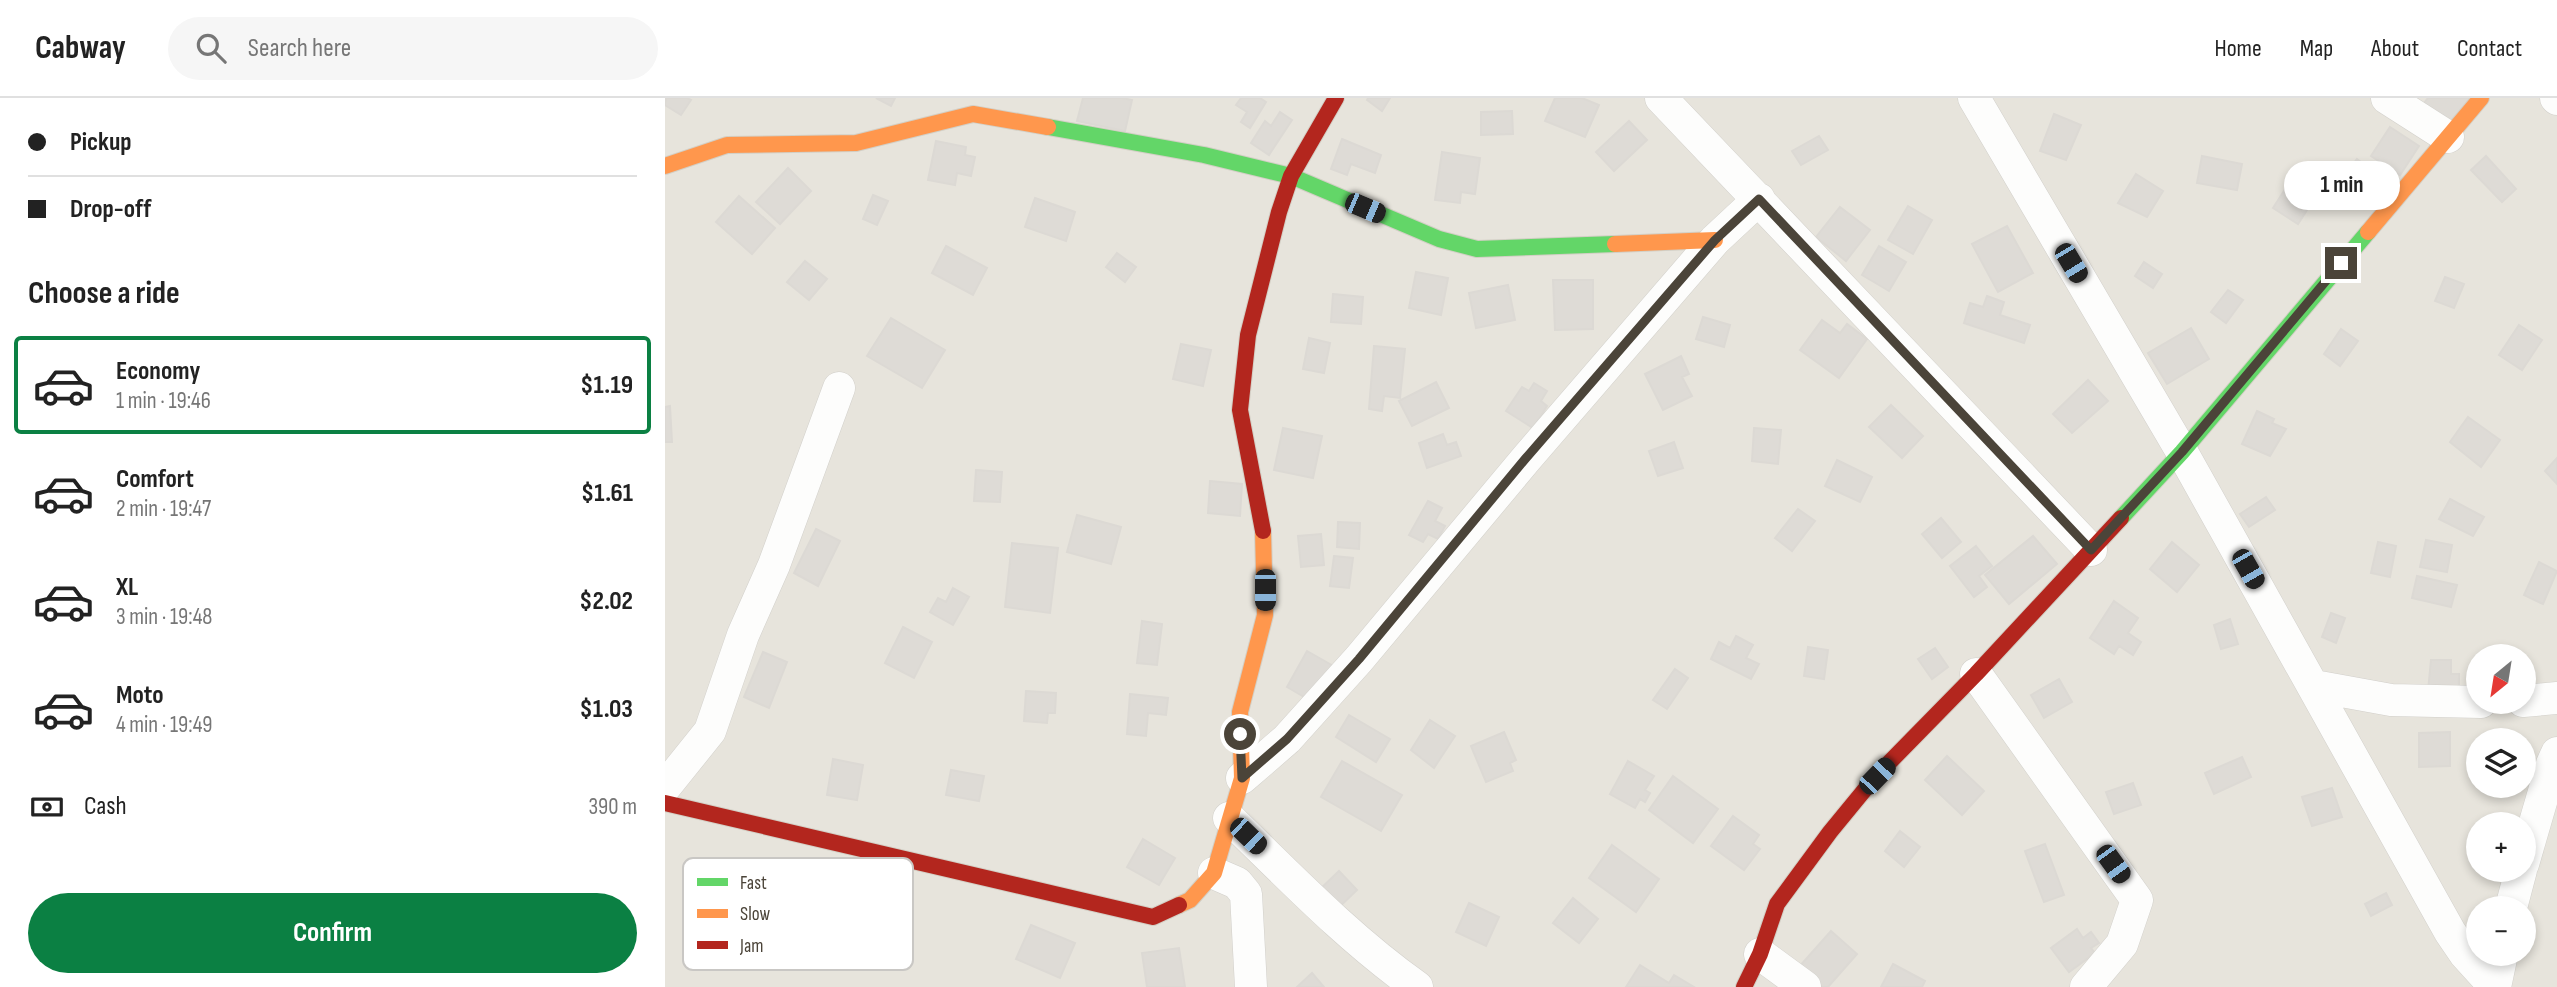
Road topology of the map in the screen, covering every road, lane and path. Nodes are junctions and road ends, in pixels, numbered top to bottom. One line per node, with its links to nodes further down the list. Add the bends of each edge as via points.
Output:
1 (1336, 98): 9 (street)
2 (1661, 98): 10 (street)
3 (1974, 98): 13 (street)
4 (2387, 98): 7 (street)
5 (2481, 98): 7 (street)
6 (963, 106): 8 (street, via 856,144 727,145); 9 (street)
7 (2448, 137): 13 (street)
8 (665, 166)
9 (1291, 176): 11 (street, via 1439,239 1477,249); 21 (street, via 1248,335 1240,410 1265,539 1265,615 1240,712)
10 (1759, 199): 11 (street); 14 (street)
11 (1715, 240): 21 (street, via 1359,659 1287,739)
12 (838, 388): 22 (street, via 710,731)
13 (2182, 452): 14 (street); 16 (street)
14 (2091, 550): 15 (street)
15 (1976, 674): 29 (street, via 1830,832 1777,904); 37 (street, via 2137,900 2122,944)
16 (2314, 686): 19 (street, via 2391,700); 30 (street)
17 (2557, 698): 18 (street)
18 (2536, 700)
19 (2466, 702)
20 (2557, 753): 24 (street)
21 (1242, 778): 25 (street)
22 (665, 787)
23 (665, 803): 26 (street)
24 (2536, 817)
25 (1229, 818): 28 (street); 34 (street, via 1344,929)
26 (900, 858)
27 (913, 861): 28 (street, via 1153,917 1190,900)
28 (1214, 873): 33 (street, via 1237,883 1246,894)
29 (1760, 954): 35 (street); 36 (street)
30 (2466, 955)
31 (2476, 966): 32 (street, via 2495,987)
32 (2499, 966)
33 (1251, 987)
34 (1417, 987)
35 (1744, 987)
36 (1805, 987)
37 (2086, 987)

